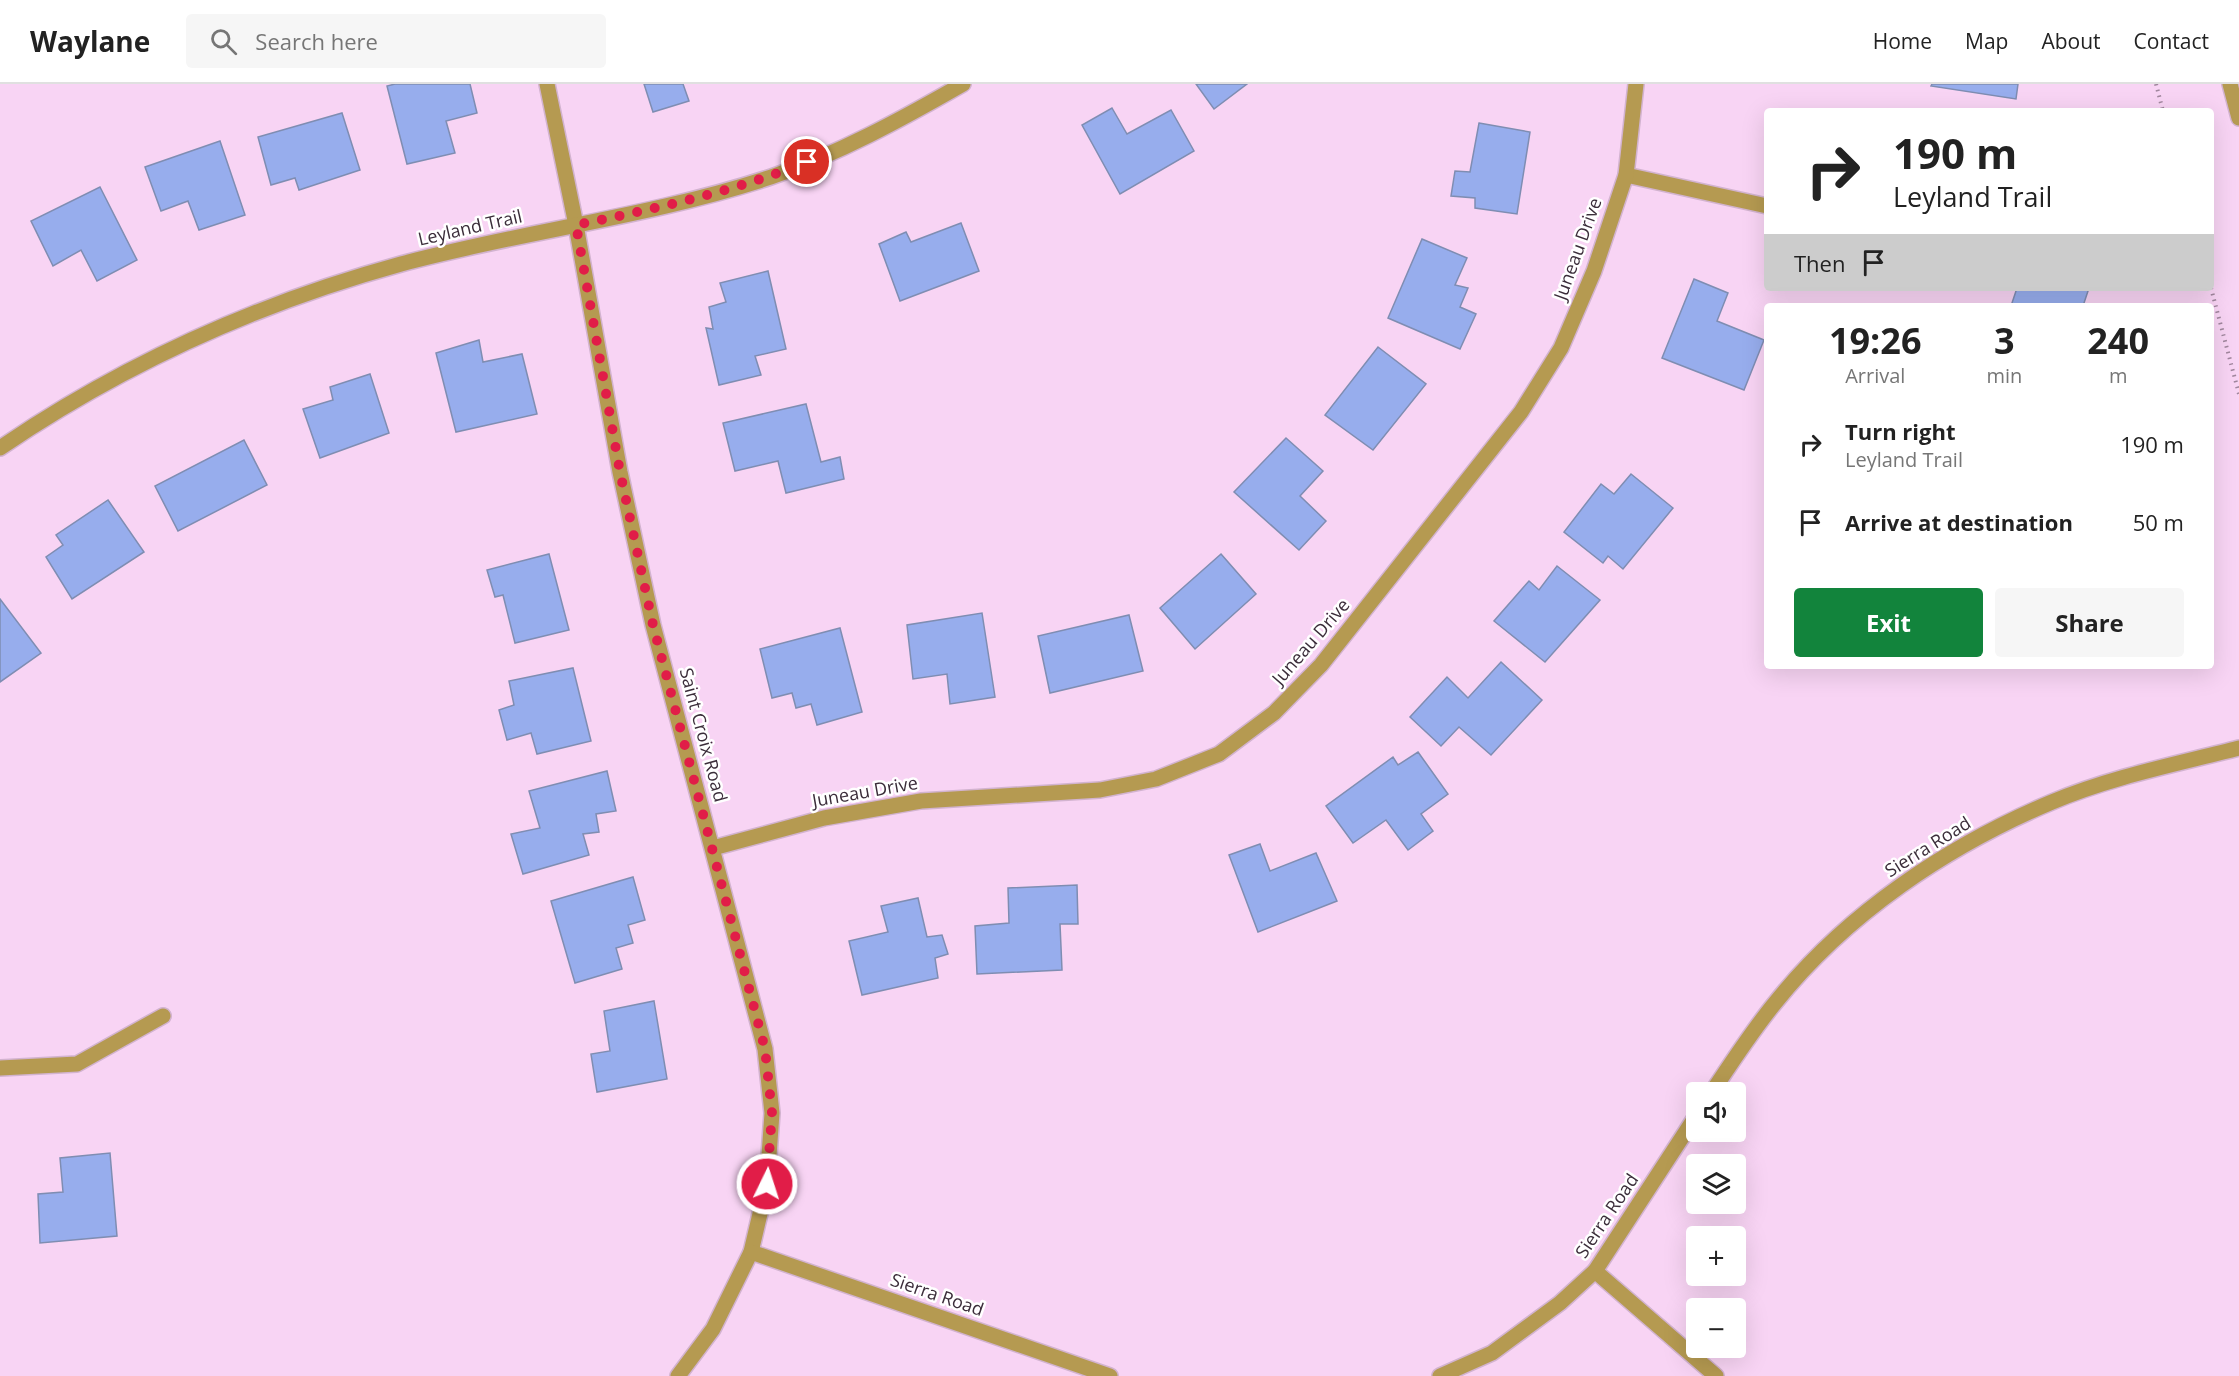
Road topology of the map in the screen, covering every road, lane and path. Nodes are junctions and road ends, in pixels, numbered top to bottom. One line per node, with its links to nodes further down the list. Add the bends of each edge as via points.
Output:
1 (547, 84): 10 (street, Saint Croix Road)
2 (963, 84): 10 (street, Leyland Trail, via 843,147 772,177)
3 (1636, 84): 8 (street, Juneau Drive)
4 (2156, 84): 6 (path)
5 (2230, 84): 7 (street)
6 (2162, 108)
7 (2239, 118)
8 (1626, 175): 9 (street); 15 (street, Juneau Drive, via 1594,271 1561,348 1521,412 1321,665 1274,713 1219,754 1156,779 1100,790 921,801 824,818)
9 (1764, 205)
10 (576, 225): 13 (street, Leyland Trail, via 401,264 223,325 46,416); 15 (street, Saint Croix Road, via 620,472 653,625)
11 (2212, 291): 12 (path)
12 (2239, 394)
13 (0, 448)
14 (2239, 748): 18 (street, Sierra Road, via 2115,780 2053,801 1935,863 1879,902 1826,948 1775,1002)
15 (713, 848): 20 (street, Saint Croix Road, via 765,1049 772,1113 767,1184)
16 (164, 1016): 17 (street, via 77,1064)
17 (0, 1068)
18 (1718, 1082)
19 (1686, 1131): 21 (street, Sierra Road)
20 (751, 1252): 22 (street, Saint Croix Road, via 713,1329); 23 (street, Sierra Road)
21 (1595, 1271): 24 (street, Sierra Road, via 1560,1303 1492,1353); 25 (street)
22 (678, 1376)
23 (1110, 1376)
24 (1440, 1376)
25 (1716, 1376)

